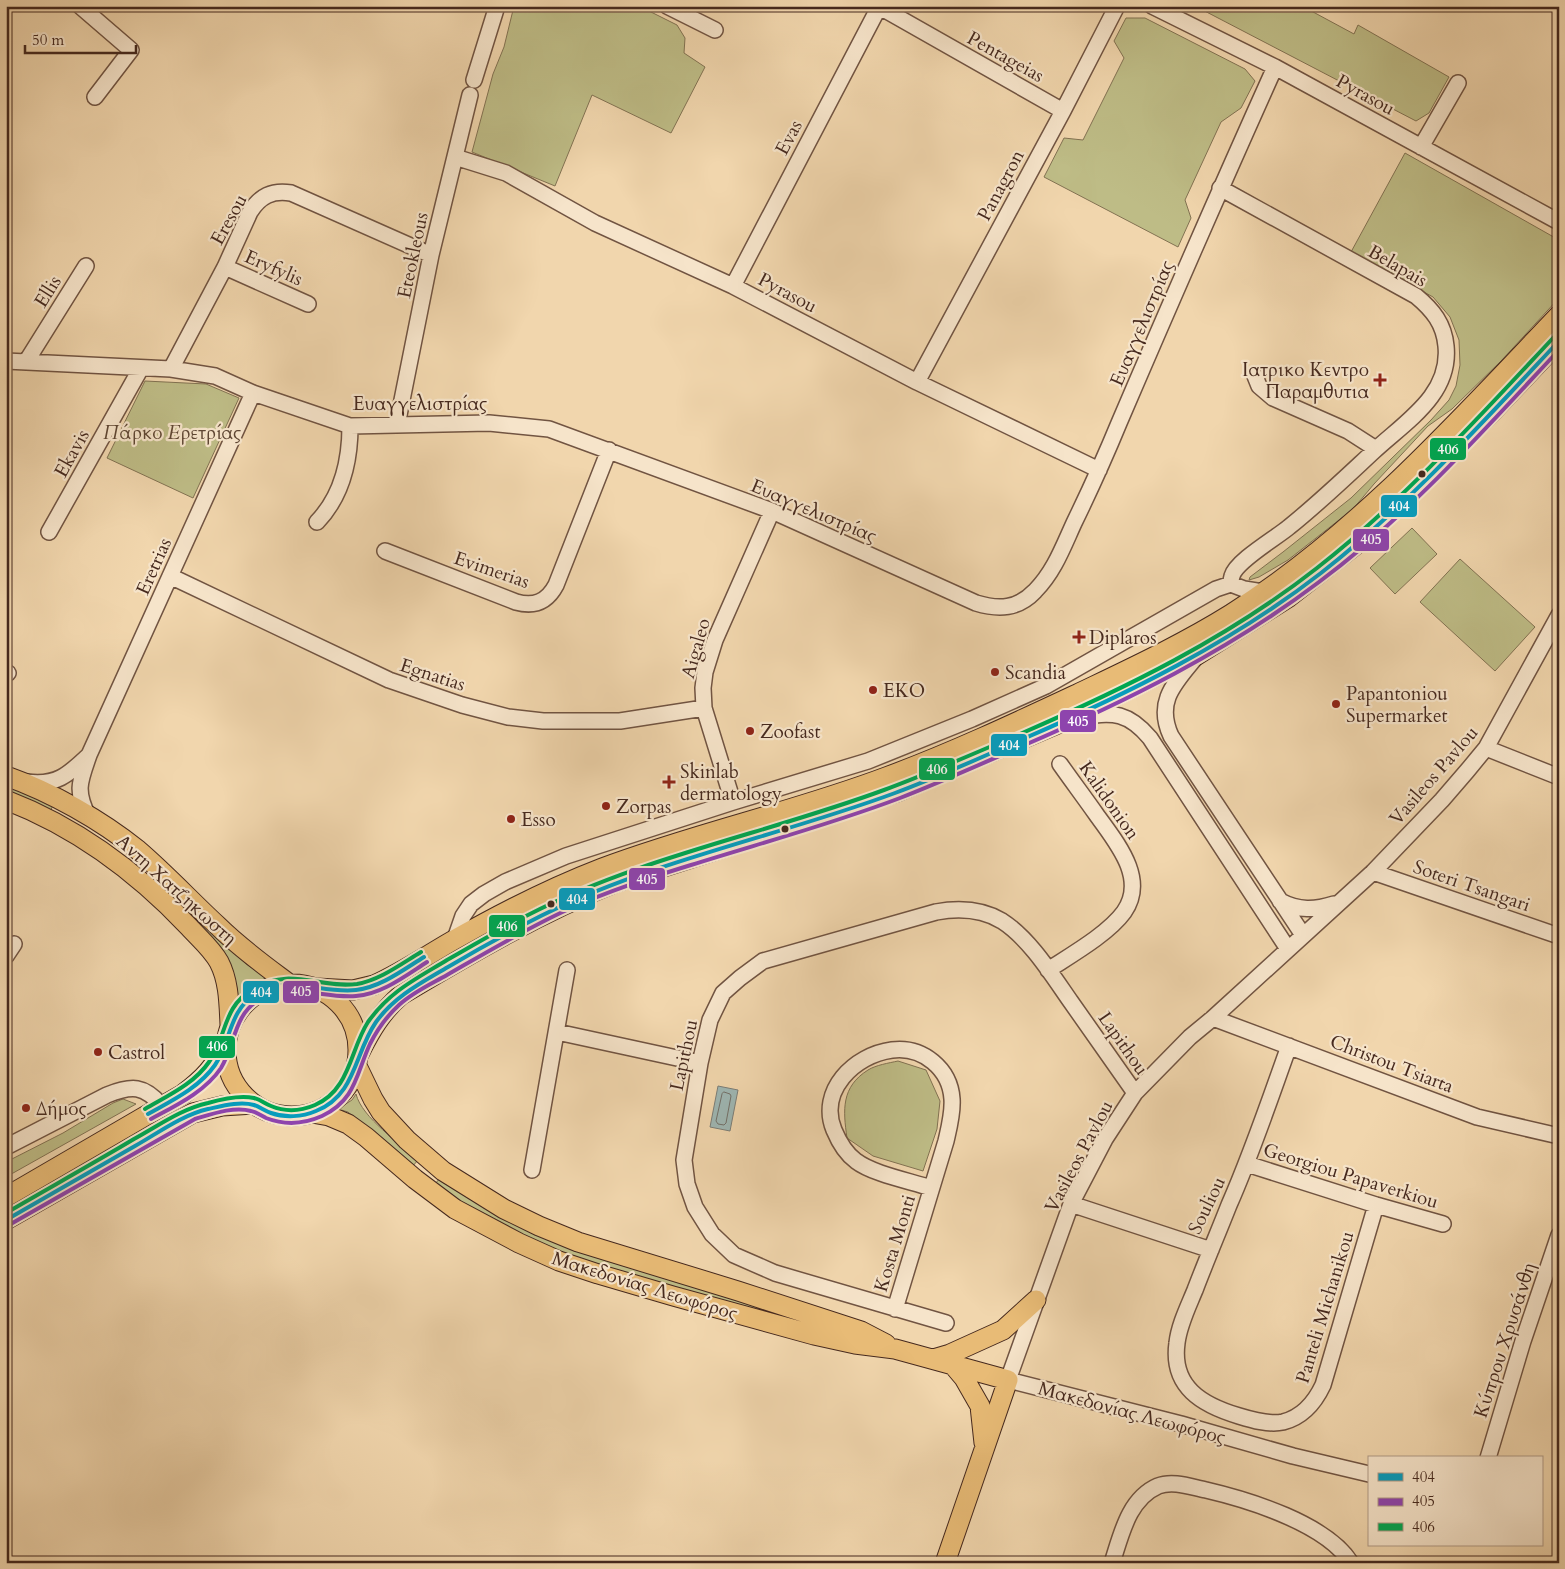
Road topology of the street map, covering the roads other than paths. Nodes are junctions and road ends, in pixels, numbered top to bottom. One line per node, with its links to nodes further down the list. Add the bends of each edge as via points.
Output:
1 (80, 6): 12 (street, via 130,50)
2 (497, 6): 9 (street)
3 (667, 6): 7 (street)
4 (878, 6): 13 (street, Pentageias); 21 (street, Evas)
5 (1117, 6): 13 (street, Panagron)
6 (1152, 6): 8 (street, Pyrasou)
7 (715, 30)
8 (1275, 67): 14 (street, Pyrasou); 16 (street, Ευαγγελιστρίας)
9 (474, 80)
10 (1458, 83): 14 (street)
11 (470, 95): 15 (street, Eteokleous)
12 (95, 97)
13 (1063, 111): 30 (street, Panagron)
14 (1421, 147): 17 (street, Pyrasou)
15 (455, 156): 18 (street, Eteokleous); 21 (street, Pyrasou, via 506,173 595,223)
16 (1220, 188): 34 (street, Belapais, via 1416,296 1437,316 1445,334 1446,351 1439,386 1407,423); 36 (street, Ευαγγελιστρίας)
17 (1559, 222)
18 (431, 255): 20 (street, Eresou, via 291,192 281,191 262,197 255,204); 32 (street, Eteokleous)
19 (86, 266): 26 (street, Ellis)
20 (224, 267): 22 (street, Eryfylis); 28 (street, Eresou)
21 (733, 286): 30 (street, Pyrasou)
22 (308, 304)
23 (1559, 315): 43 (main road, via 1428,451 1349,525)
24 (1559, 341): 45 (main road, via 1431,474 1358,543 1289,597)
25 (6, 361): 26 (street, Ευαγγελιστρίας)
26 (26, 362): 27 (street, Ευαγγελιστρίας)
27 (141, 368): 28 (street, Ευαγγελιστρίας); 39 (street, Ekavis)
28 (171, 369): 31 (street, Ευαγγελιστρίας, via 215,376)
29 (1255, 376): 34 (street, via 1259,386 1273,398 1348,431)
30 (917, 382): 36 (street, Pyrasou)
31 (253, 393): 33 (street, Ευαγγελιστρίας); 41 (street, Eretrias)
32 (397, 424): 33 (street, Ευαγγελιστρίας); 35 (street, Ευαγγελιστρίας, via 509,424 549,429)
33 (350, 426): 38 (street, via 346,466 337,497)
34 (1376, 449): 42 (street, Belapais, via 1331,492 1241,562)
35 (609, 450): 37 (street, Ευαγγελιστρίας); 40 (street, Evimerias, via 556,585 544,600 535,604 516,602)
36 (1099, 470): 37 (street, Ευαγγελιστρίας, via 1044,582 1022,602 1007,607 991,608 976,604)
37 (772, 511): 46 (street, Aigaleo, via 715,640 705,672)
38 (317, 522)
39 (49, 532)
40 (385, 551)
41 (170, 576): 46 (street, Egnatias, via 389,680 508,717 543,721 620,721); 49 (street, Eretrias)
42 (1231, 584): 43 (street); 54 (street, via 1202,596 1046,686 972,719 868,761)
43 (1263, 592): 61 (main road, via 1229,615 1138,665 992,733 886,777 604,868 528,900)
44 (1559, 615): 48 (street, Vasileos Pavlou)
45 (1197, 655): 47 (main road); 57 (street, via 1171,688 1165,709 1167,728)
46 (704, 708): 54 (street, Aigaleo)
47 (1069, 719): 62 (street, via 1104,713 1124,717 1142,729); 71 (main road, via 897,792 584,895 500,937 401,995 378,1020)
48 (1486, 748): 51 (street); 56 (street, Vasileos Pavlou, via 1442,800)
49 (89, 755): 52 (street, Eretrias, via 66,776 55,780 44,783); 55 (street, Eretrias, via 79,791)
50 (1060, 764): 64 (street, Kalidonion, via 1123,851 1130,870 1131,893 1124,912 1110,927)
51 (1559, 777)
52 (13, 779): 55 (main road, Αντη Χατζηκωστη)
53 (6, 800): 69 (main road, Αντη Χατζηκωστη, via 48,818 124,867 167,904 206,945 219,961 226,978 230,1002)
54 (733, 802): 61 (street, via 566,856 505,882 471,904)
55 (88, 816): 65 (main road, Αντη Χατζηκωστη, via 138,850 218,926)
56 (1373, 872): 58 (street, Vasileos Pavlou); 60 (street, Soteri Tsangari)
57 (1280, 901): 58 (street, via 1308,909); 59 (street)
58 (1338, 903): 59 (street, Vasileos Pavlou)
59 (1303, 935): 62 (street, Vasileos Pavlou)
60 (1559, 936)
61 (455, 939): 66 (main road, via 368,987 353,990)
62 (1288, 949): 67 (street, Vasileos Pavlou)
63 (567, 970): 68 (street)
64 (1048, 970): 72 (street, Lapithou, via 1020,935 1001,920 989,914 963,910 936,912 763,961 723,993 710,1020); 73 (street, Lapithou)
65 (288, 983): 66 (main road); 69 (main road, via 270,987 253,996 240,1008)
66 (317, 988): 71 (main road, via 344,1007 353,1021 358,1038)
67 (1213, 1018): 70 (street, Christou Tsiarta); 73 (street, Vasileos Pavlou, via 1190,1036)
68 (557, 1032): 72 (street); 80 (street)
69 (228, 1034): 74 (main road, via 228,1071); 75 (main road, via 217,1061 201,1080)
70 (1289, 1046): 77 (street, Christou Tsiarta, via 1477,1117); 79 (street, Souliou)
71 (358, 1060): 76 (main road, via 348,1086 331,1104); 92 (main road, Μακεδονίας Λεωφόρος, via 373,1099 407,1140 443,1171 504,1209 578,1242 861,1331)
72 (700, 1064): 90 (street, Lapithou, via 684,1160 687,1184 695,1207 712,1234 734,1255 775,1273)
73 (1135, 1093): 83 (street, Vasileos Pavlou, via 1105,1139)
74 (254, 1104): 76 (main road, via 272,1113 292,1116); 85 (main road, via 222,1106 193,1113)
75 (162, 1106): 78 (street, via 146,1090 120,1090); 82 (main road)
76 (312, 1113): 92 (main road, Μακεδονίας Λεωφόρος, via 348,1124 455,1209 559,1261 814,1335)
77 (1559, 1136)
78 (6, 1147)
79 (1247, 1164): 84 (street, Georgiou Papaverkiou); 88 (street, Souliou)
80 (532, 1170)
81 (931, 1188): 81 (street, Kosta Monti, via 866,1167 848,1154 839,1142 830,1117 834,1088 843,1075 874,1056 891,1050 916,1052 937,1063 947,1079 952,1099 950,1120); 90 (street, Kosta Monti)
82 (6, 1197)
83 (1071, 1204): 88 (street, Souliou); 89 (street, Vasileos Pavlou)
84 (1376, 1205): 86 (street, Georgiou Papaverkiou); 88 (street, Panteli Michanikou, via 1324,1385 1302,1414 1283,1422 1247,1418 1223,1411 1193,1393 1178,1370 1177,1341)
85 (6, 1220)
86 (1443, 1224)
87 (1559, 1235): 97 (street, Κύπρου Χρυσάνθη)
88 (1211, 1250)
89 (1036, 1300): 93 (main road, via 1003,1330); 95 (street, Vasileos Pavlou)
90 (895, 1309): 91 (street, Lapithou)
91 (946, 1323)
92 (895, 1349): 93 (main road, Μακεδονίας Λεωφόρος)
93 (933, 1359): 94 (main road, Μακεδονίας Λεωφόρος)
94 (953, 1365): 95 (main road, Μακεδονίας Λεωφόρος); 96 (main road, via 980,1406)
95 (1008, 1380): 96 (main road); 98 (street, Μακεδονίας Λεωφόρος)
96 (985, 1449): 99 (main road)
97 (1489, 1456)
98 (1368, 1474)
99 (945, 1563)
100 (1112, 1563): 101 (street, via 1129,1513 1158,1486 1179,1484 1278,1512 1331,1542)
101 (1351, 1563)

